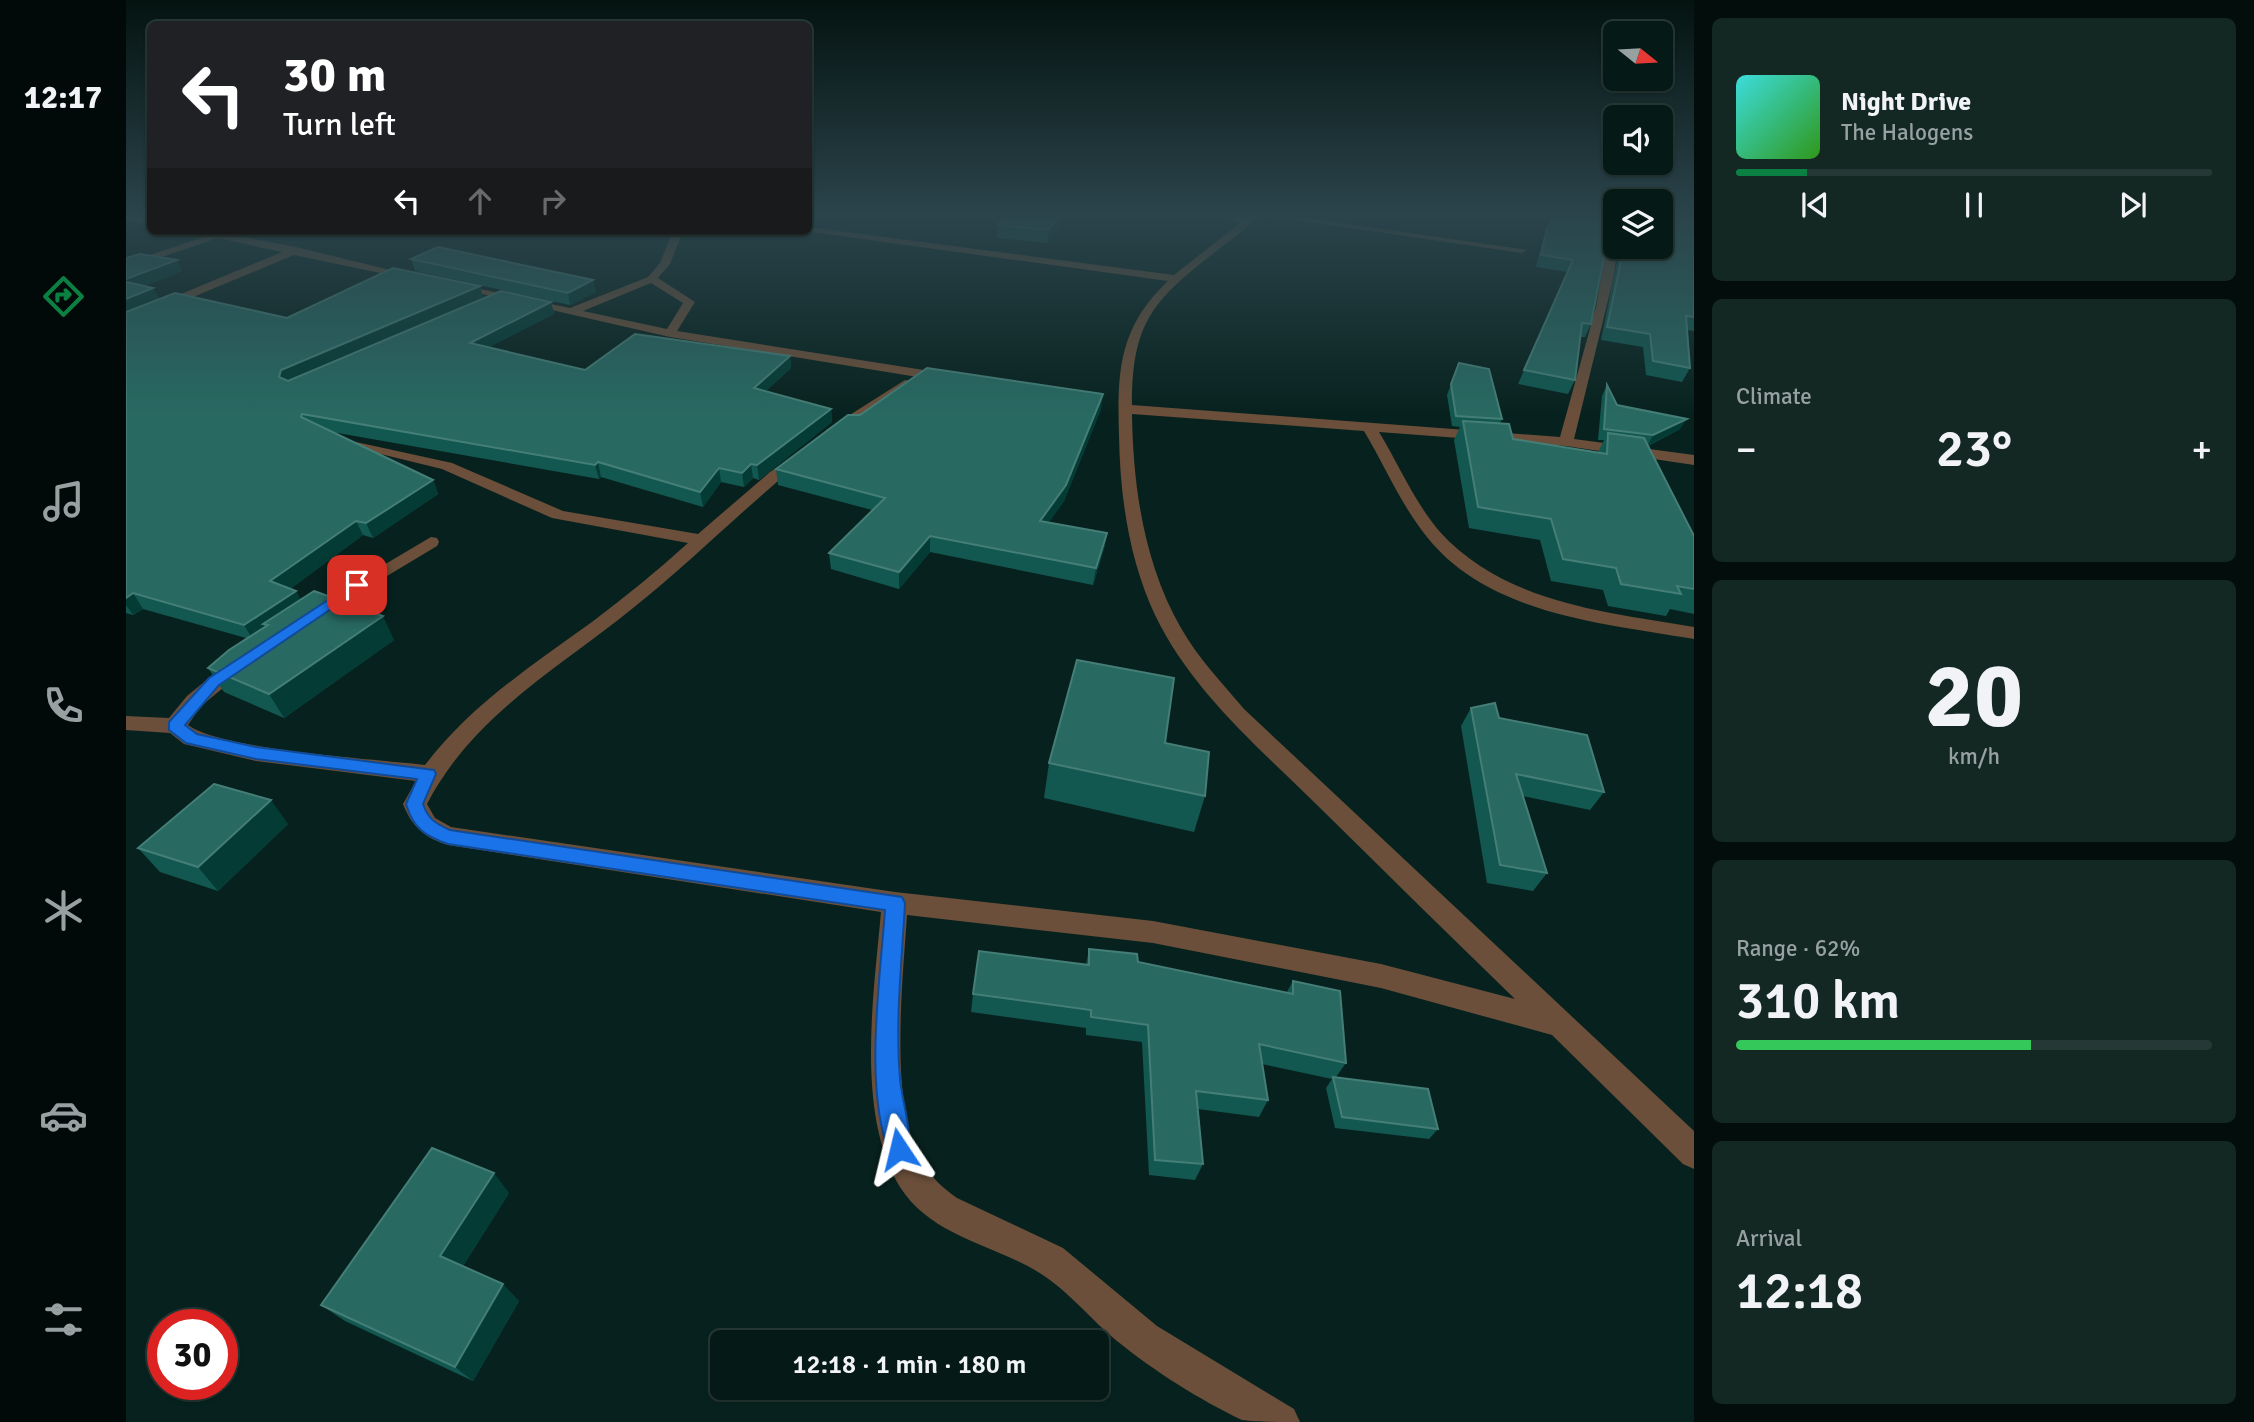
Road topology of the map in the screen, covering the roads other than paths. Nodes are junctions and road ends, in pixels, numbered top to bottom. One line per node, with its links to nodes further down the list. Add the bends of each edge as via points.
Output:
1 (221, 281): 10 (street)
2 (644, 281): 9 (street)
3 (657, 281): 11 (street, via 689,302)
4 (1175, 281): 14 (street, via 1138,324)
5 (1607, 281): 16 (street)
6 (438, 283): 7 (street)
7 (502, 297): 8 (street); 9 (street)
8 (478, 308)
9 (570, 312): 11 (street)
10 (126, 321)
11 (670, 333): 12 (street)
12 (924, 374): 13 (street); 19 (street, via 824,437)
13 (950, 378)
14 (1121, 401): 15 (street); 28 (street, via 1134,519 1152,580 1171,628 1203,674 1237,714)
15 (1370, 429): 16 (street); 22 (street, via 1433,534 1486,580 1572,609)
16 (1566, 442): 18 (street)
17 (362, 445): 19 (street, via 447,466 558,515)
18 (1694, 460)
19 (702, 540): 26 (street, via 483,715)
20 (431, 542): 21 (street)
21 (290, 628)
22 (1694, 633)
23 (258, 651): 25 (street, via 214,682)
24 (126, 723): 25 (street)
25 (175, 726): 26 (street, via 192,739 256,753)
26 (428, 774): 27 (street, via 415,804 419,818 430,829 448,836)
27 (895, 903): 28 (street, via 1153,932 1267,952 1381,976); 30 (street, via 887,1070 899,1149 912,1177 931,1200 1051,1261 1142,1338)
28 (1558, 1024): 29 (street)
29 (1694, 1153)
30 (1281, 1422)

